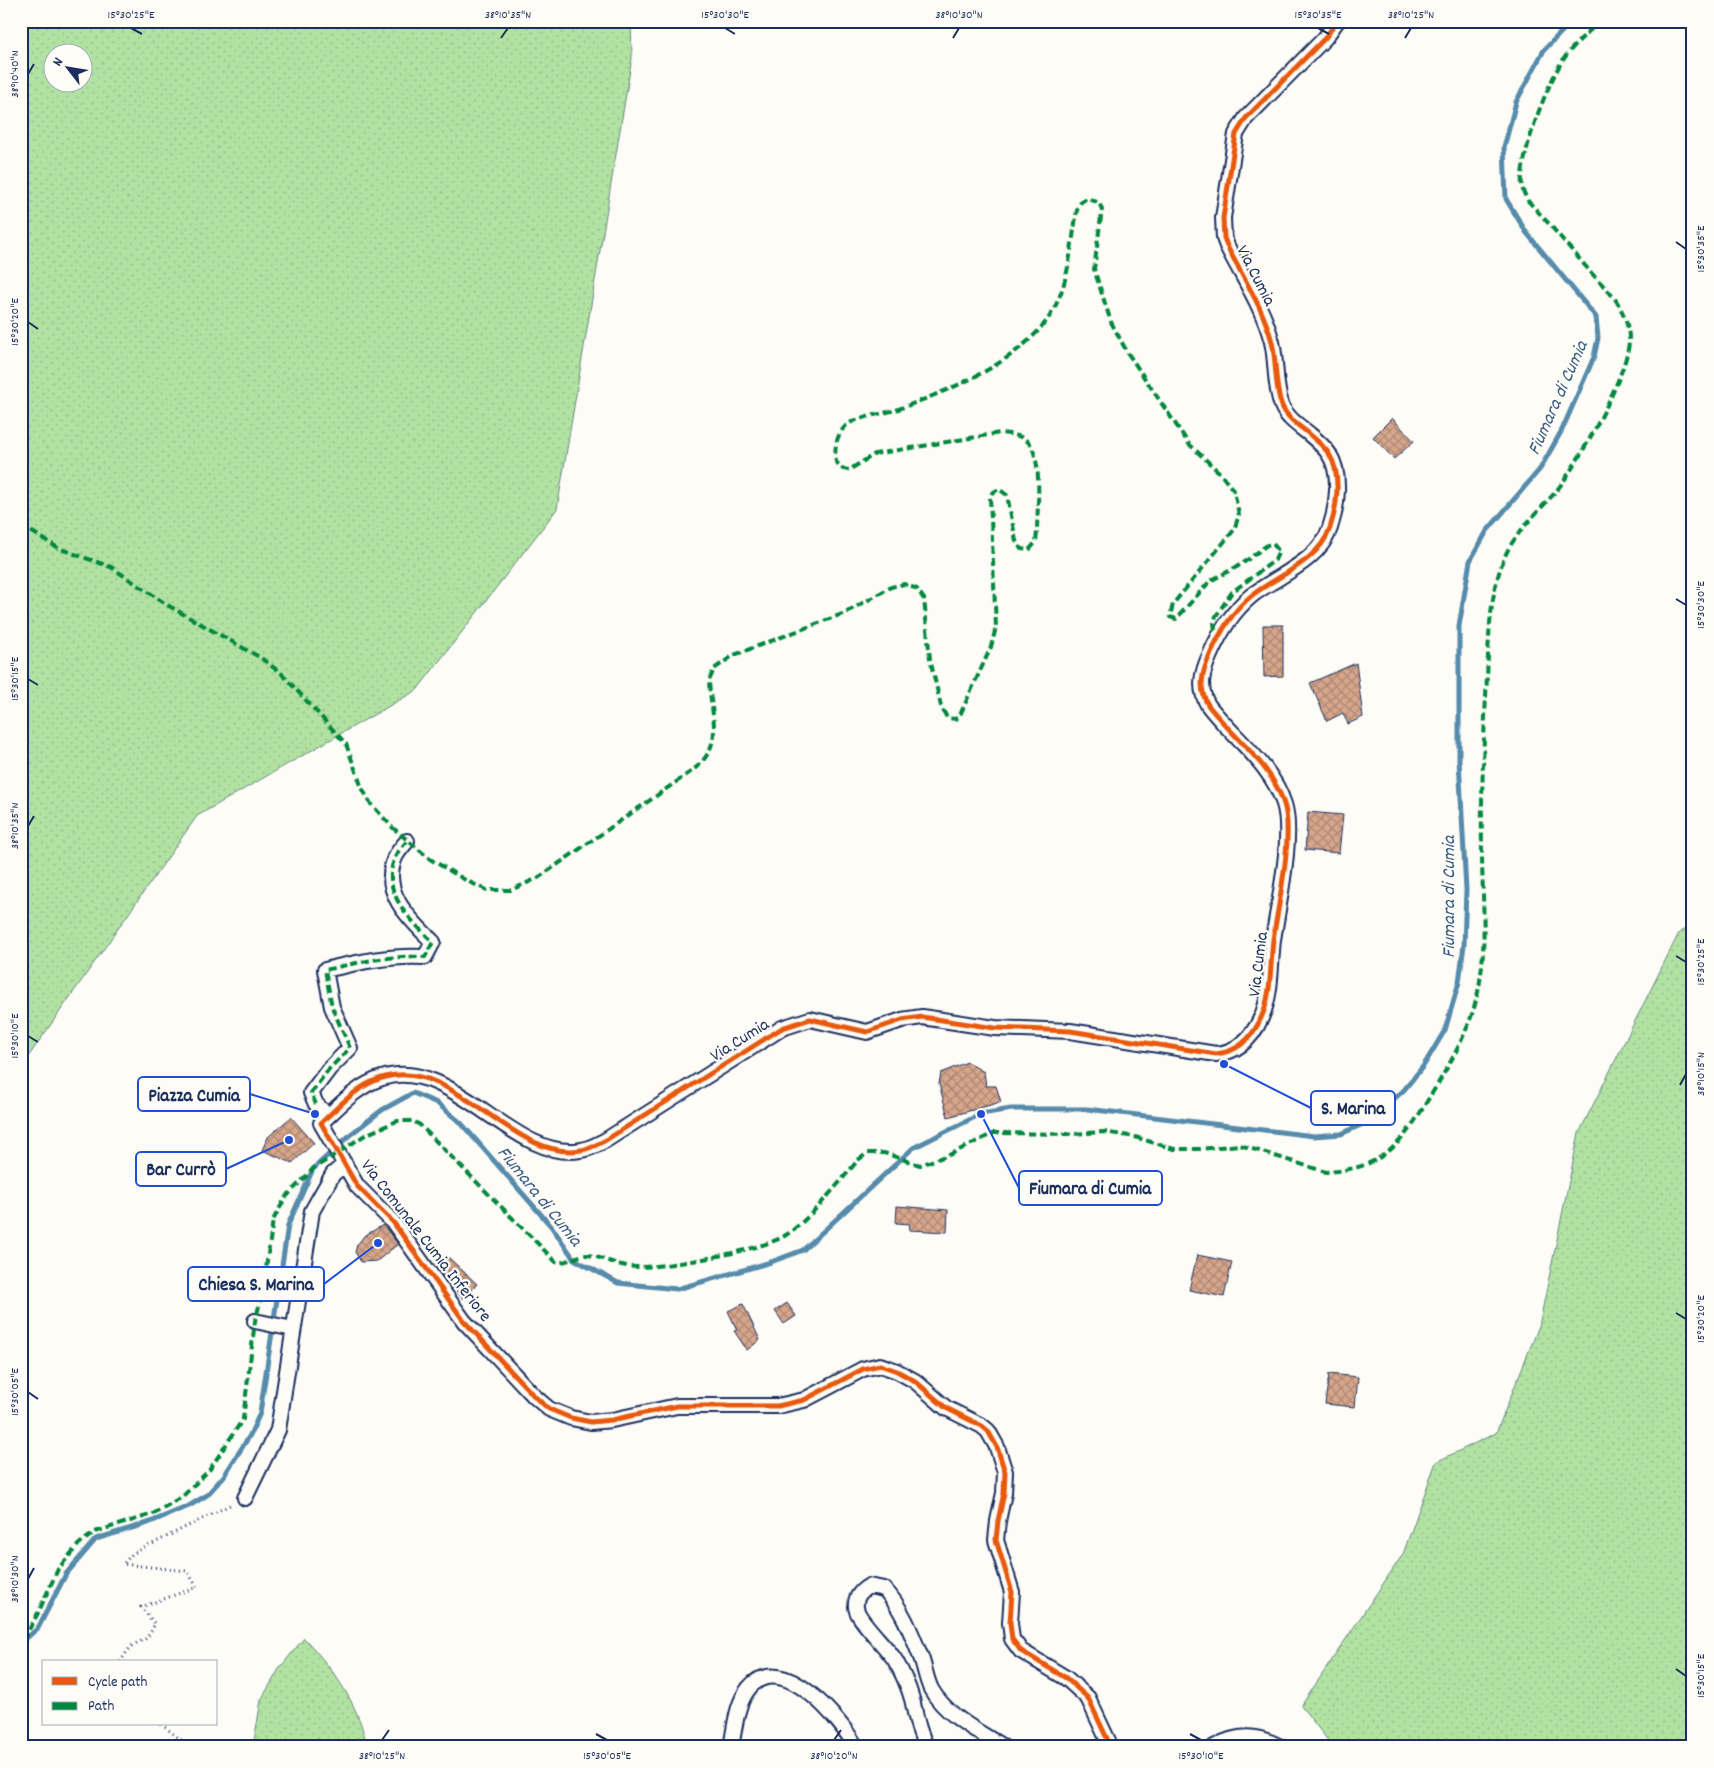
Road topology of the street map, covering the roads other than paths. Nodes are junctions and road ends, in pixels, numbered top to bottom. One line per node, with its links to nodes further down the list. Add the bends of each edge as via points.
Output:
1 (1337, 21): 3 (street, Via Cumia, via 1325,38 1240,126 1234,142 1223,218 1227,246 1255,297 1271,341 1284,409 1330,455 1336,476 1330,528 1322,544 1252,595 1235,612 1212,651 1202,682 1208,705 1255,756 1282,797 1287,818 1269,992 1261,1019 1248,1039 1233,1050 1216,1054 1070,1031 974,1026 922,1017 867,1032 810,1019 782,1028 606,1140 583,1150 565,1151 546,1146 441,1085 414,1075 394,1075 373,1082)
2 (406, 841): 3 (street, via 394,860 392,878 396,900 433,942 425,957 367,960 325,970 332,1007 350,1048 311,1093 316,1104)
3 (328, 1116): 4 (street, Via Comunale Cumia Inferiore, via 321,1123)
4 (343, 1161): 6 (street, via 312,1211); 12 (street, Via Comunale Cumia Inferiore, via 357,1186 393,1222 464,1321 535,1397 558,1413 583,1421 601,1422 677,1406 767,1407 790,1404 863,1369 880,1366 915,1381 946,1408 982,1426 997,1447 1004,1472 996,1540 1012,1592 1012,1639 1021,1651 1066,1678 1088,1698)
5 (257, 1322): 6 (street)
6 (290, 1328): 7 (street, via 278,1430)
7 (244, 1498)
8 (731, 1747): 9 (street, via 745,1693 756,1682 778,1677 791,1682 828,1708)
9 (856, 1747)
10 (927, 1747): 11 (street, via 919,1731 904,1678 889,1650 857,1613 857,1598 869,1586 884,1589 890,1595 917,1648 932,1690 955,1716)
11 (1003, 1747)
12 (1111, 1747)
13 (1214, 1747): 14 (street, via 1230,1739 1249,1736)
14 (1281, 1747)

